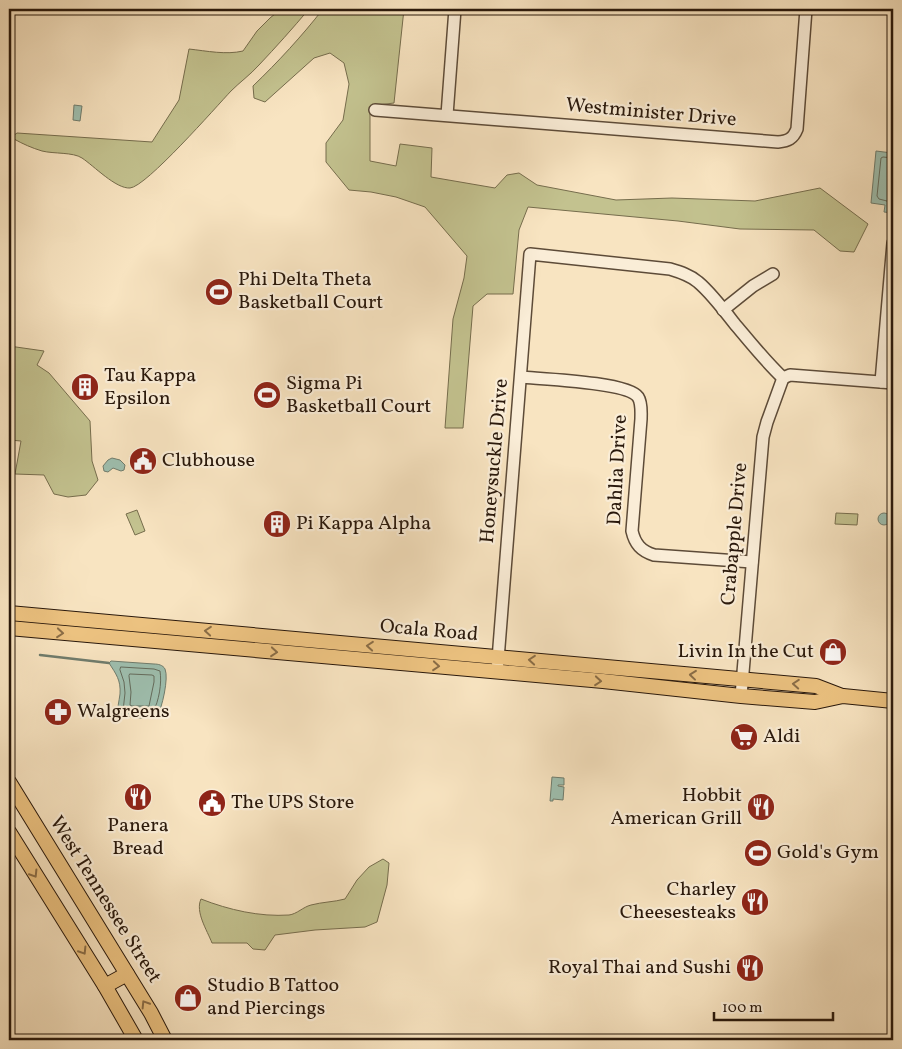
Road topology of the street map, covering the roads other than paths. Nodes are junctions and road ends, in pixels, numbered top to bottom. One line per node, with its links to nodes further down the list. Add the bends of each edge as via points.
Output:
1 (455, 9): 4 (street)
2 (806, 9): 4 (street, Westminister Drive, via 797,129 792,139 786,141)
3 (375, 110): 4 (street, Westminister Drive)
4 (447, 115)
5 (893, 243): 10 (street)
6 (773, 274): 7 (street)
7 (723, 310): 8 (street, Honeysuckle Drive, via 698,282 670,269 530,254); 9 (street)
8 (521, 377): 12 (street, Dahlia Drive, via 608,385 638,396 641,419 632,531 634,539 646,553); 15 (street, Honeysuckle Drive)
9 (783, 378): 10 (street, via 790,375); 12 (street, Crabapple Drive, via 763,437)
10 (881, 382): 11 (street)
11 (893, 383)
12 (752, 562): 17 (street, Crabapple Drive)
13 (12, 613): 14 (street); 15 (main road, Ocala Road, one-way to 13)
14 (10, 628): 16 (main road, Ocala Road, one-way to 16)
15 (499, 657): 16 (street, Honeysuckle Drive); 17 (main road, Ocala Road, one-way to 15)
16 (497, 672): 18 (main road, Ocala Road, one-way to 18)
17 (742, 680): 18 (street, Crabapple Drive); 19 (main road, Ocala Road, one-way to 17, via 816,686)
18 (740, 696): 19 (main road, Ocala Road, via 815,702)
19 (843, 696): 20 (main road, Ocala Road)
20 (893, 700)
21 (9, 782): 23 (main road, West Tennessee Street)
22 (9, 832): 24 (main road, one-way to 24)
23 (126, 974): 24 (main road); 26 (main road, West Tennessee Street, one-way to 23)
24 (105, 986): 25 (main road)
25 (136, 1040)
26 (165, 1040)

